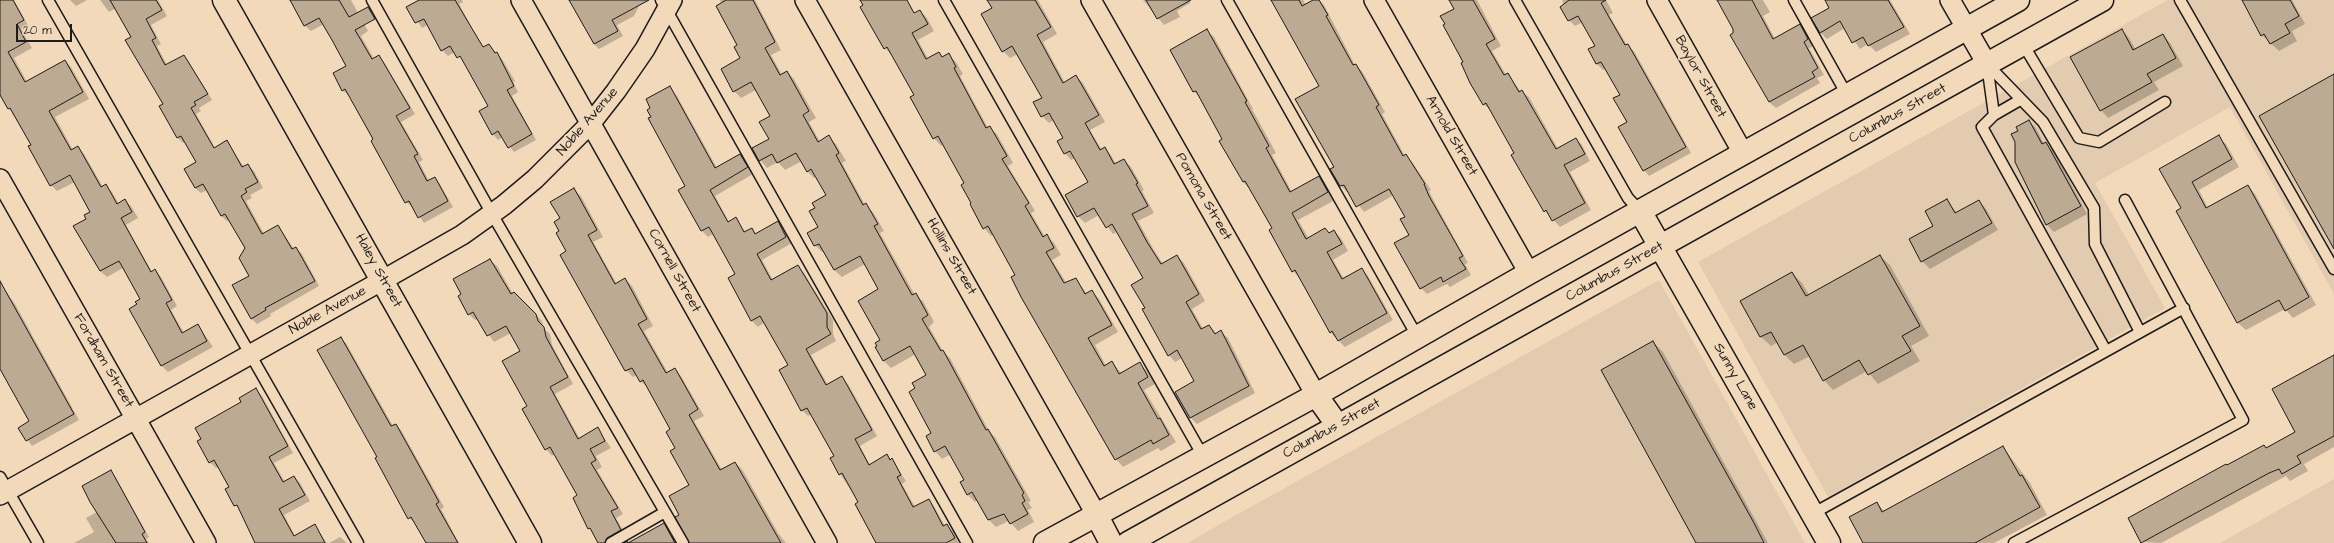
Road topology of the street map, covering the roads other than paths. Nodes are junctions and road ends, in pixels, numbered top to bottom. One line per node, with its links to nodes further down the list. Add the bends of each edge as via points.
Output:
1 (48, 0): 39 (lane)
2 (224, 0): 34 (main road, Haley Street)
3 (372, 0): 30 (lane)
4 (521, 0): 25 (street, Cornell Street)
5 (805, 0): 46 (street, Hollins Street)
6 (944, 0): 43 (lane)
7 (1091, 0): 40 (street, Pomona Street)
8 (1226, 0): 37 (lane)
9 (1374, 0): 33 (street, Arnold Street)
10 (1515, 0): 29 (lane, via 1628,198)
11 (1657, 0): 26 (street, Baylor Street)
12 (1794, 0): 21 (lane)
13 (1950, 0): 18 (street)
14 (2018, 0): 18 (main road)
15 (2102, 0): 19 (main road, Columbus Street)
16 (2180, 0): 32 (lane)
17 (666, 3): 25 (street, Noble Avenue, via 645,49); 55 (lane)
18 (1967, 29): 20 (street); 21 (main road)
19 (2023, 44): 20 (main road, Columbus Street); 23 (lane, via 2079,138 2099,142)
20 (1987, 64): 22 (lane); 24 (lane); 31 (main road, Columbus Street)
21 (1848, 95): 26 (main road)
22 (2020, 100): 24 (lane); 36 (lane, via 2043,122 2094,208 2095,244)
23 (2165, 102)
24 (1994, 115): 38 (lane, via 1982,127)
25 (591, 123): 30 (street, Noble Avenue, via 535,179); 54 (street, Cornell Street)
26 (1743, 153): 29 (main road)
27 (0, 179): 41 (street, Fordham Street)
28 (2125, 200): 35 (lane)
29 (1640, 211): 31 (main road, Sunny Lane); 33 (main road)
30 (492, 214): 34 (street, Noble Avenue); 45 (lane)
31 (1661, 247): 42 (main road, Columbus Street); 47 (main road, Sunny Lane)
32 (2334, 269)
33 (1529, 273): 37 (main road)
34 (383, 280): 39 (street, Noble Avenue); 51 (main road, Haley Street)
35 (2184, 308): 36 (lane); 60 (lane, via 2244,420)
36 (2140, 332): 38 (lane)
37 (1417, 336): 40 (main road)
38 (2106, 351): 47 (lane)
39 (251, 354): 41 (street, Noble Avenue); 50 (lane)
40 (1316, 395): 42 (main road); 43 (main road)
41 (136, 419): 44 (street, Noble Avenue); 49 (street, Fordham Street)
42 (1338, 426): 58 (main road, Columbus Street)
43 (1203, 456): 46 (main road)
44 (3, 487): 48 (lane)
45 (665, 512): 52 (lane); 53 (lane)
46 (1096, 514): 56 (main road); 57 (main road)
47 (1812, 514): 59 (main road, Sunny Lane)
48 (38, 543)
49 (206, 543)
50 (358, 543)
51 (530, 543)
52 (611, 543)
53 (683, 543)
54 (827, 543)
55 (967, 543)
56 (1044, 543)
57 (1111, 543)
58 (1128, 543)
59 (1829, 543)
60 (2014, 543)

